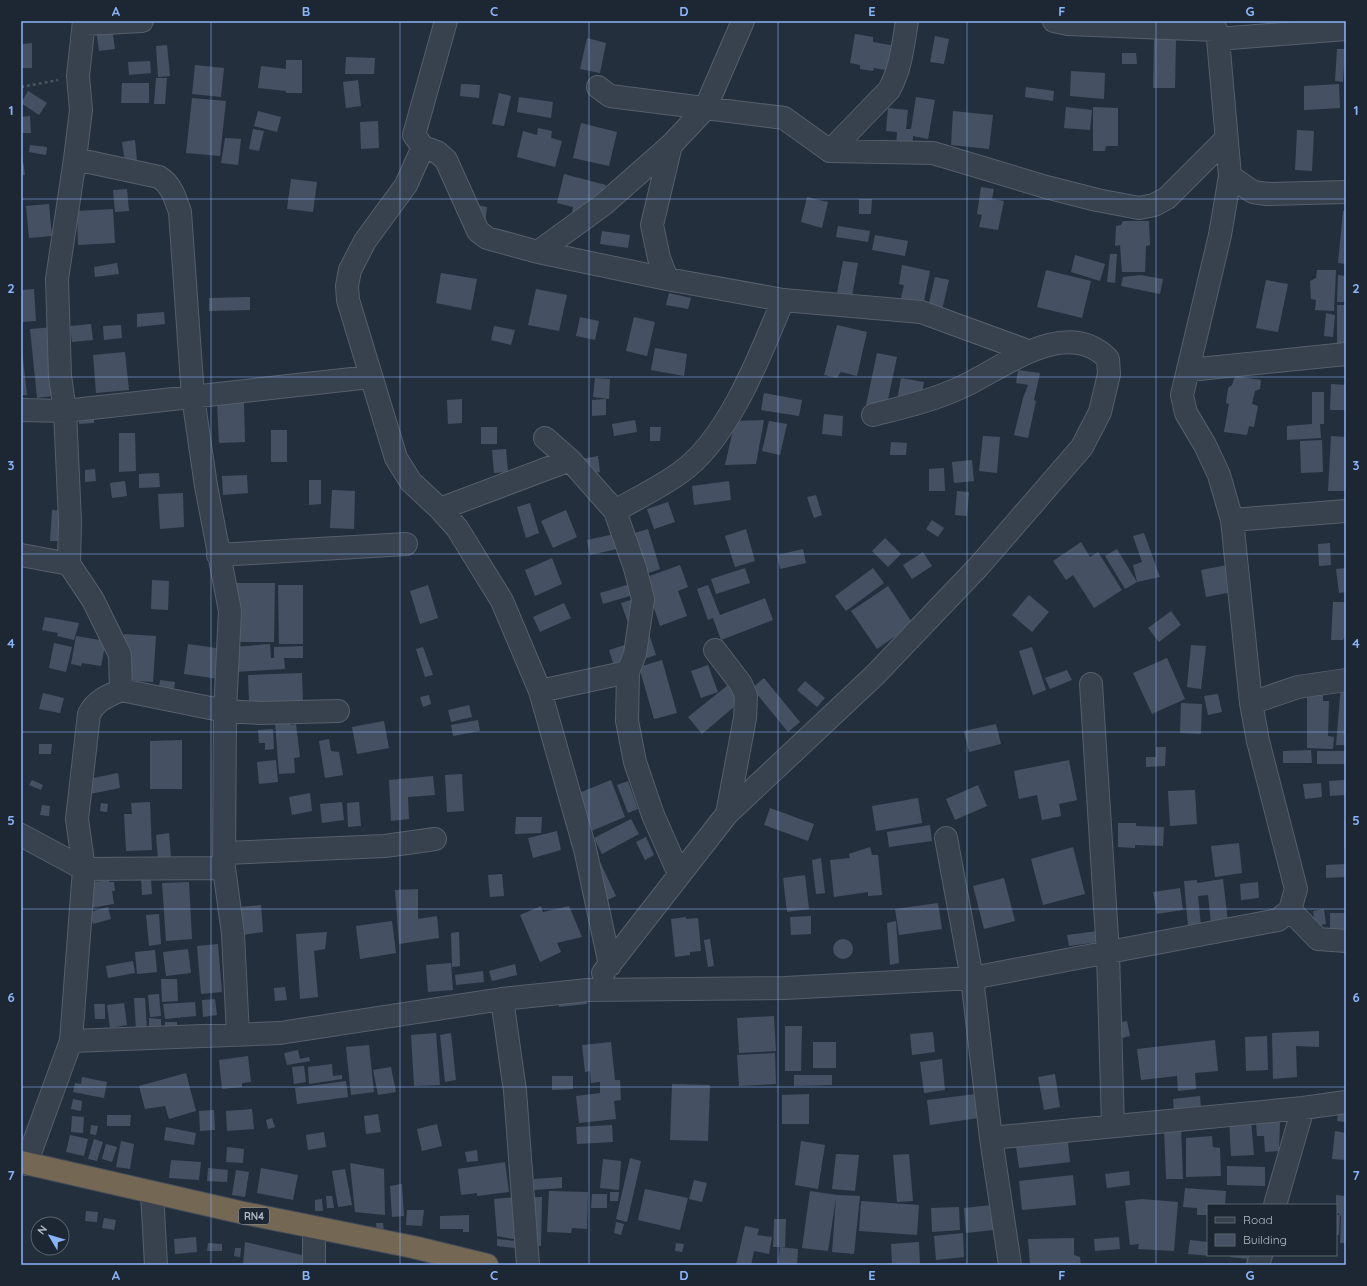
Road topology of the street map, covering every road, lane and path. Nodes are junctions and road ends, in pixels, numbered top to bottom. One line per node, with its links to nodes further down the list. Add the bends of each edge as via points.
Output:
1 (142, 21): 6 (street)
2 (446, 21): 15 (street, via 414,134)
3 (743, 21): 12 (street)
4 (907, 21): 16 (street, via 895,80 889,90)
5 (1054, 21): 8 (street, via 1068,24)
6 (85, 23): 9 (street)
7 (1346, 29): 8 (street)
8 (1215, 30): 13 (street)
9 (78, 76): 10 (path); 17 (street, via 81,110)
10 (21, 87)
11 (598, 87): 12 (street, via 610,96)
12 (705, 109): 14 (street); 16 (street, via 784,118)
13 (1226, 139): 16 (street, via 1167,198 1154,205 1139,208 1053,189 933,153); 18 (street)
14 (671, 145): 20 (street, via 604,204); 21 (street, via 652,225 659,258)
15 (423, 147): 20 (street, via 437,152 446,160 478,231 487,238); 26 (street, via 406,185 366,242 350,270 348,300)
16 (830, 151)
17 (75, 159): 27 (street, via 159,177 171,188 180,212); 29 (street, via 57,279 60,376)
18 (1230, 176): 19 (street, via 1253,192 1267,194); 25 (street, via 1220,235)
19 (1346, 192)
20 (538, 252): 21 (street)
21 (667, 279): 22 (street)
22 (783, 300): 23 (street, via 921,312); 34 (street, via 756,365 717,436 682,472)
23 (1028, 351): 30 (street, via 964,386 928,401); 50 (street, via 1064,342 1087,344 1100,350 1108,359 1109,374 1100,412 1082,447 979,566 875,675)
24 (1346, 354): 25 (street)
25 (1189, 370): 36 (street, via 1182,395 1186,413 1219,475)
26 (370, 378): 27 (street); 33 (street, via 396,458 411,482)
27 (193, 397): 29 (street); 39 (street)
28 (21, 410): 29 (street)
29 (65, 411): 40 (street, via 70,521)
30 (873, 415)
31 (545, 438): 32 (street)
32 (570, 460): 33 (street); 34 (street)
33 (440, 509): 46 (street, via 457,528 502,601)
34 (615, 511): 42 (street, via 643,599 635,654)
35 (1346, 511): 36 (street)
36 (1232, 520): 47 (street)
37 (406, 544): 39 (street)
38 (21, 555): 40 (street)
39 (218, 555): 48 (street, via 230,611)
40 (69, 564): 45 (street, via 93,600 120,655)
41 (715, 650): 50 (street, via 741,684 746,696 745,718)
42 (628, 672): 46 (street); 56 (street, via 627,721 635,762 652,815)
43 (1346, 680): 47 (street, via 1298,687)
44 (1092, 684): 59 (street)
45 (121, 690): 48 (street); 55 (street, via 102,699 93,706 89,714 77,819)
46 (540, 691): 60 (street, via 585,849)
47 (1251, 703): 57 (street, via 1296,889)
48 (225, 711): 49 (street); 54 (street)
49 (338, 711)
50 (727, 814): 56 (street)
51 (21, 835): 55 (street)
52 (946, 838): 61 (street)
53 (435, 839): 54 (street)
54 (225, 860): 55 (street); 64 (street, via 233,934)
55 (84, 869): 65 (street)
56 (679, 874): 60 (street)
57 (1290, 910): 58 (street, via 1318,939); 59 (street, via 1278,920)
58 (1346, 941)
59 (1108, 953): 61 (street); 68 (street)
60 (610, 966): 62 (street)
61 (972, 978): 62 (street, via 785,988); 69 (street)
62 (588, 990): 63 (street)
63 (502, 999): 64 (street, via 321,1028); 77 (street, via 515,1091)
64 (238, 1035): 65 (street)
65 (71, 1041): 70 (street)
66 (1346, 1102): 67 (street)
67 (1303, 1108): 68 (street); 72 (street)
68 (1113, 1126): 69 (street)
69 (991, 1138): 78 (street)
70 (23, 1163): 71 (highway, RN4)
71 (152, 1193): 73 (highway, RN4); 74 (street)
72 (1275, 1204)
73 (314, 1229): 75 (street); 76 (highway, RN4, via 413,1247)
74 (156, 1265)
75 (314, 1265)
76 (485, 1265)
77 (528, 1265)
78 (1010, 1265)

